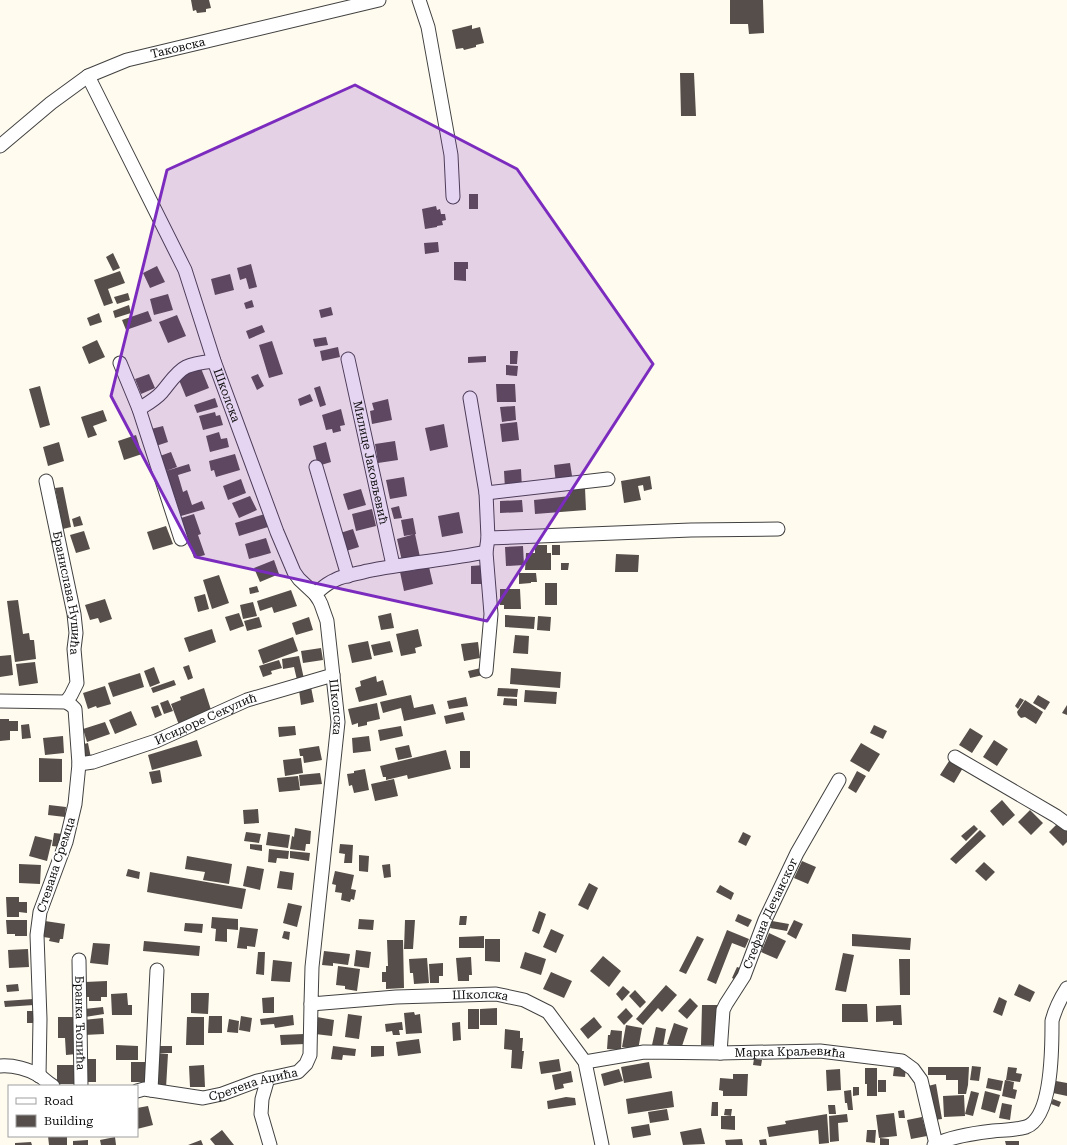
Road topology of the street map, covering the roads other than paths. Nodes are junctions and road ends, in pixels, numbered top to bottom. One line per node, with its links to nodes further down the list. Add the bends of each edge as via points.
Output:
1 (379, 0): 3 (street, Таковска, via 127,60)
2 (420, 0): 5 (street, via 428,27 451,155)
3 (88, 76): 4 (street, Таковска); 7 (street, Школска, via 185,270)
4 (0, 146)
5 (453, 197)
6 (348, 359): 19 (street, Милице Јаковљевић)
7 (214, 361): 10 (street, via 186,367 161,394); 21 (street, Школска, via 294,572)
8 (120, 363): 10 (street)
9 (470, 398): 14 (street)
10 (139, 409): 17 (street)
11 (316, 467): 20 (street)
12 (608, 479): 14 (street)
13 (46, 481): 25 (street, Бранислава Нушића, via 76,633 76,683)
14 (486, 493): 16 (street)
15 (778, 529): 16 (street)
16 (488, 538): 18 (street)
17 (181, 539)
18 (486, 552): 19 (street); 22 (street, via 491,614)
19 (393, 566): 20 (street)
20 (348, 576): 21 (street, via 335,579)
21 (315, 594): 23 (street, Школска, via 327,621)
22 (486, 671)
23 (333, 675): 27 (street, Исидоре Секулић, via 247,700 130,751); 33 (street, Школска, via 338,722 312,967)
24 (0, 701): 25 (street)
25 (66, 702): 27 (street, Стевана Сремца, via 75,709)
26 (955, 757): 29 (street)
27 (79, 764): 37 (street, Стевана Сремца, via 75,804 66,842 38,921)
28 (839, 780): 34 (street, Стефана Дечанског, via 797,853 765,920 744,976 723,1010)
29 (1067, 824)
30 (79, 960): 40 (street, Бранка Ћопића)
31 (157, 970): 41 (street)
32 (1067, 988): 43 (street, via 1052,1021 1049,1082 1037,1119 1028,1126 991,1131)
33 (311, 1004): 35 (street, Школска, via 396,997 496,994 524,1000 548,1012); 38 (street, Сретена Аџића, via 310,1055 306,1064 298,1072)
34 (720, 1053): 35 (street, Марка Краљевића, via 644,1052); 44 (street, Марка Краљевића, via 820,1051 902,1061 913,1069 921,1080)
35 (585, 1062): 46 (street, Школска)
36 (0, 1066): 37 (street, via 13,1066)
37 (39, 1076): 39 (street)
38 (268, 1078): 41 (street, Сретена Аџића, via 203,1098); 45 (street, via 261,1114)
39 (51, 1085)
40 (81, 1085)
41 (151, 1090): 42 (street, Сретена Аџића)
42 (138, 1091)
43 (963, 1141): 44 (street)
44 (935, 1144)
45 (270, 1145)
46 (602, 1145)

